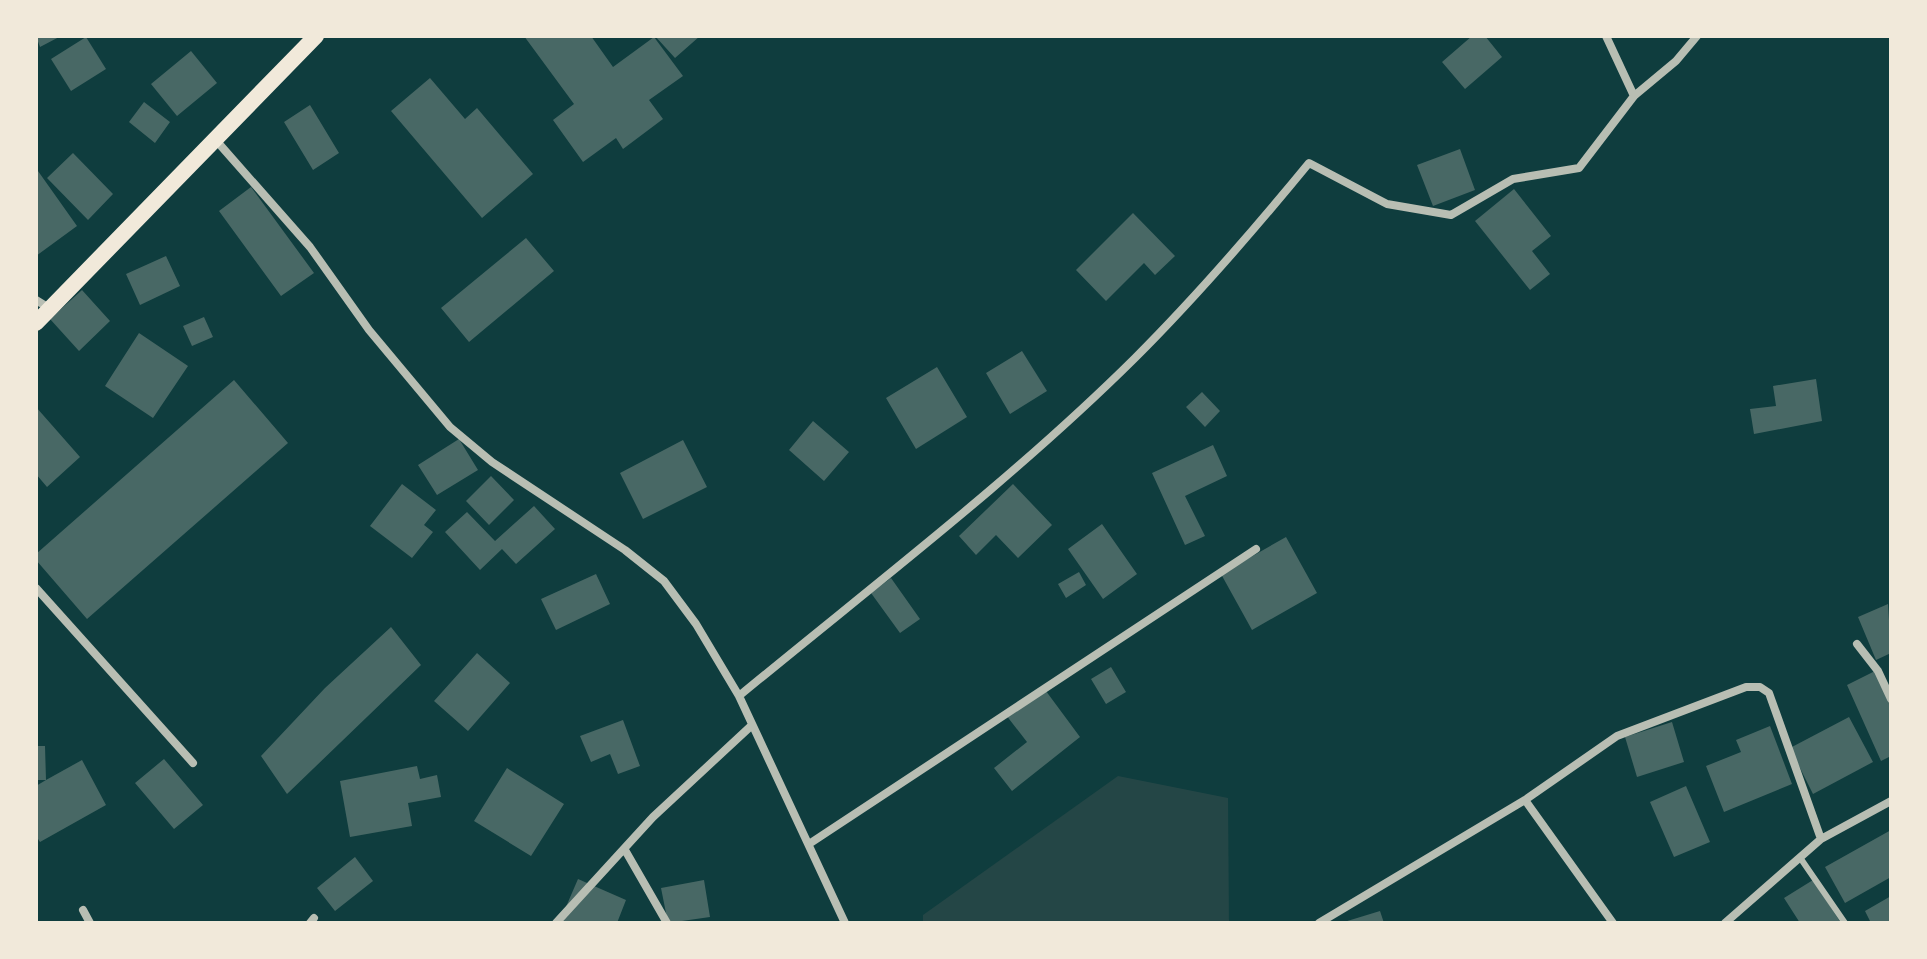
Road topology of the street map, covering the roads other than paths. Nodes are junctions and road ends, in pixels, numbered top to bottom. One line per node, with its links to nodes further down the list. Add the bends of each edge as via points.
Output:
1 (1606, 36): 4 (street)
2 (1697, 36): 4 (street)
3 (313, 37): 5 (main road)
4 (1634, 96): 11 (street, via 1579,168 1513,179 1451,215 1387,204 1309,163 1240,247 1135,358 1027,458)
5 (214, 137): 6 (main road); 11 (street, via 310,247 369,330 450,427 664,581)
6 (43, 304): 7 (main road)
7 (36, 323)
8 (1256, 549): 18 (street)
9 (36, 588): 14 (street)
10 (1857, 644): 12 (street)
11 (739, 696): 13 (street)
12 (1891, 699)
13 (751, 726): 18 (street); 19 (street)
14 (193, 763)
15 (1525, 800): 17 (street, via 1617,736 1746,687 1760,687 1769,693); 26 (street); 27 (street)
16 (1891, 801): 17 (street)
17 (1821, 839): 20 (street)
18 (809, 844): 25 (street)
19 (625, 850): 23 (street); 24 (street)
20 (1801, 859): 28 (street); 29 (lane)
21 (83, 910): 22 (street)
22 (90, 923)
23 (556, 923)
24 (667, 923)
25 (845, 923)
26 (1319, 923)
27 (1612, 923)
28 (1725, 923)
29 (1845, 923)

